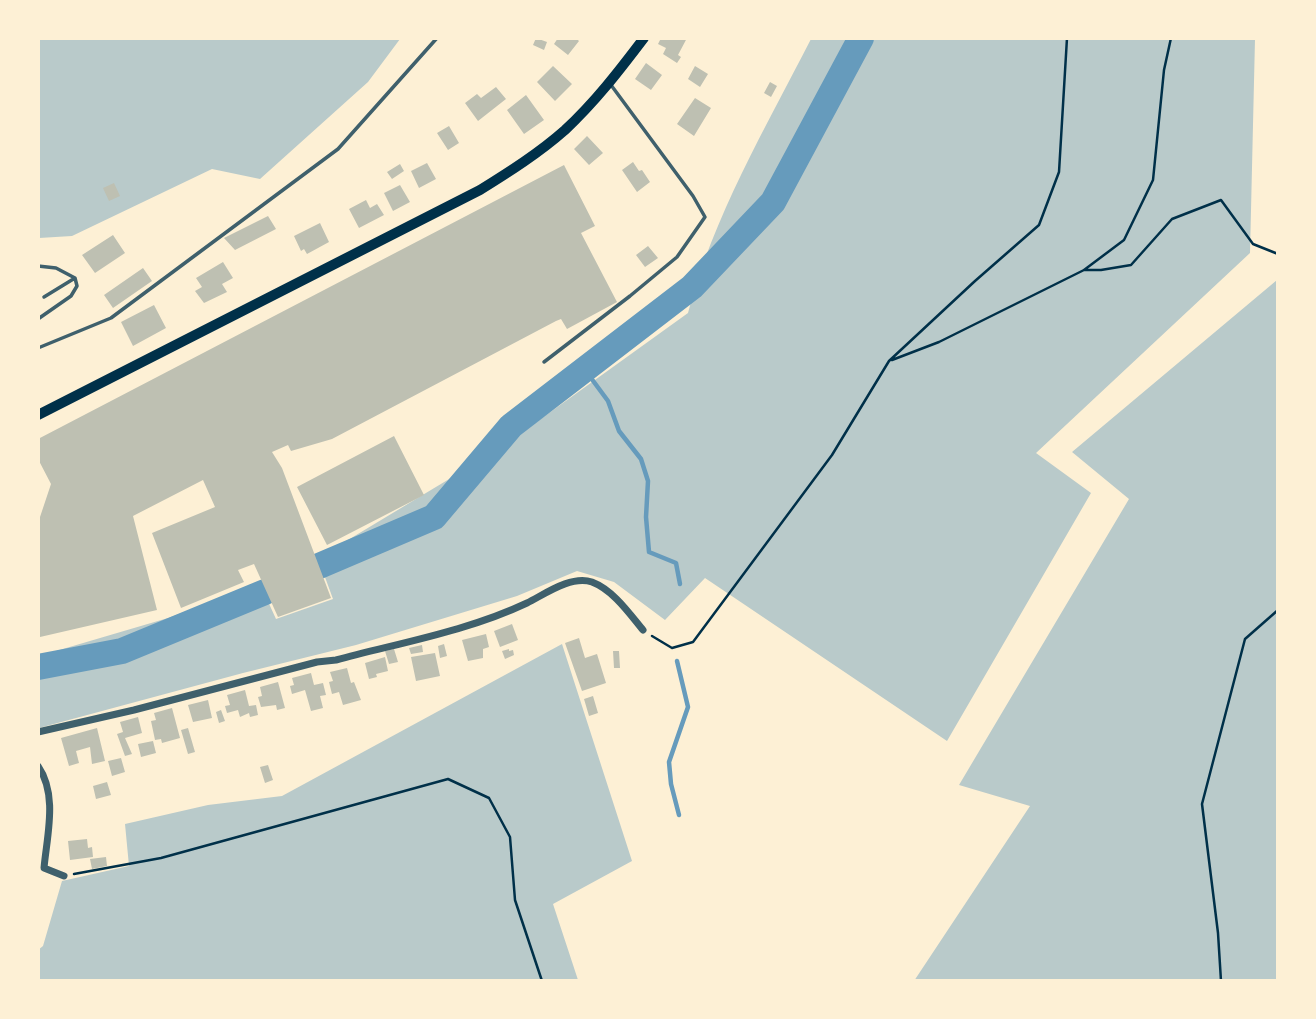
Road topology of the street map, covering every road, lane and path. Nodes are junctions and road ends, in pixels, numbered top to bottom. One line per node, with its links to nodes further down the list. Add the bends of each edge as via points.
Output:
1 (436, 38): 12 (lane, via 338,149 111,318)
2 (644, 38): 5 (main road)
3 (1066, 38): 13 (path, via 1059,172 1039,225)
4 (1171, 38): 8 (path, via 1153,180 1124,240)
5 (610, 84): 14 (lane, via 705,217 677,257); 15 (main road, via 565,130 480,190)
6 (1278, 254): 8 (path, via 1253,244 1221,200 1172,219 1131,265)
7 (38, 266): 9 (lane, via 56,268)
8 (1084, 270): 13 (path, via 939,342)
9 (75, 278): 10 (lane); 11 (lane, via 77,286 71,296)
10 (44, 297)
11 (38, 319)
12 (38, 348)
13 (889, 361): 17 (path, via 832,455 693,642 672,648)
14 (544, 362)
15 (38, 415)
16 (1278, 610): 23 (path, via 1245,639 1202,804)
17 (643, 630): 18 (street, via 606,591 591,582 574,582 499,616)
18 (38, 732)
19 (38, 766): 20 (street)
20 (42, 779): 21 (street, via 50,802 44,868)
21 (64, 876): 22 (path, via 161,858 448,779 489,798 510,837 516,900)
22 (542, 981)
23 (1221, 981)

